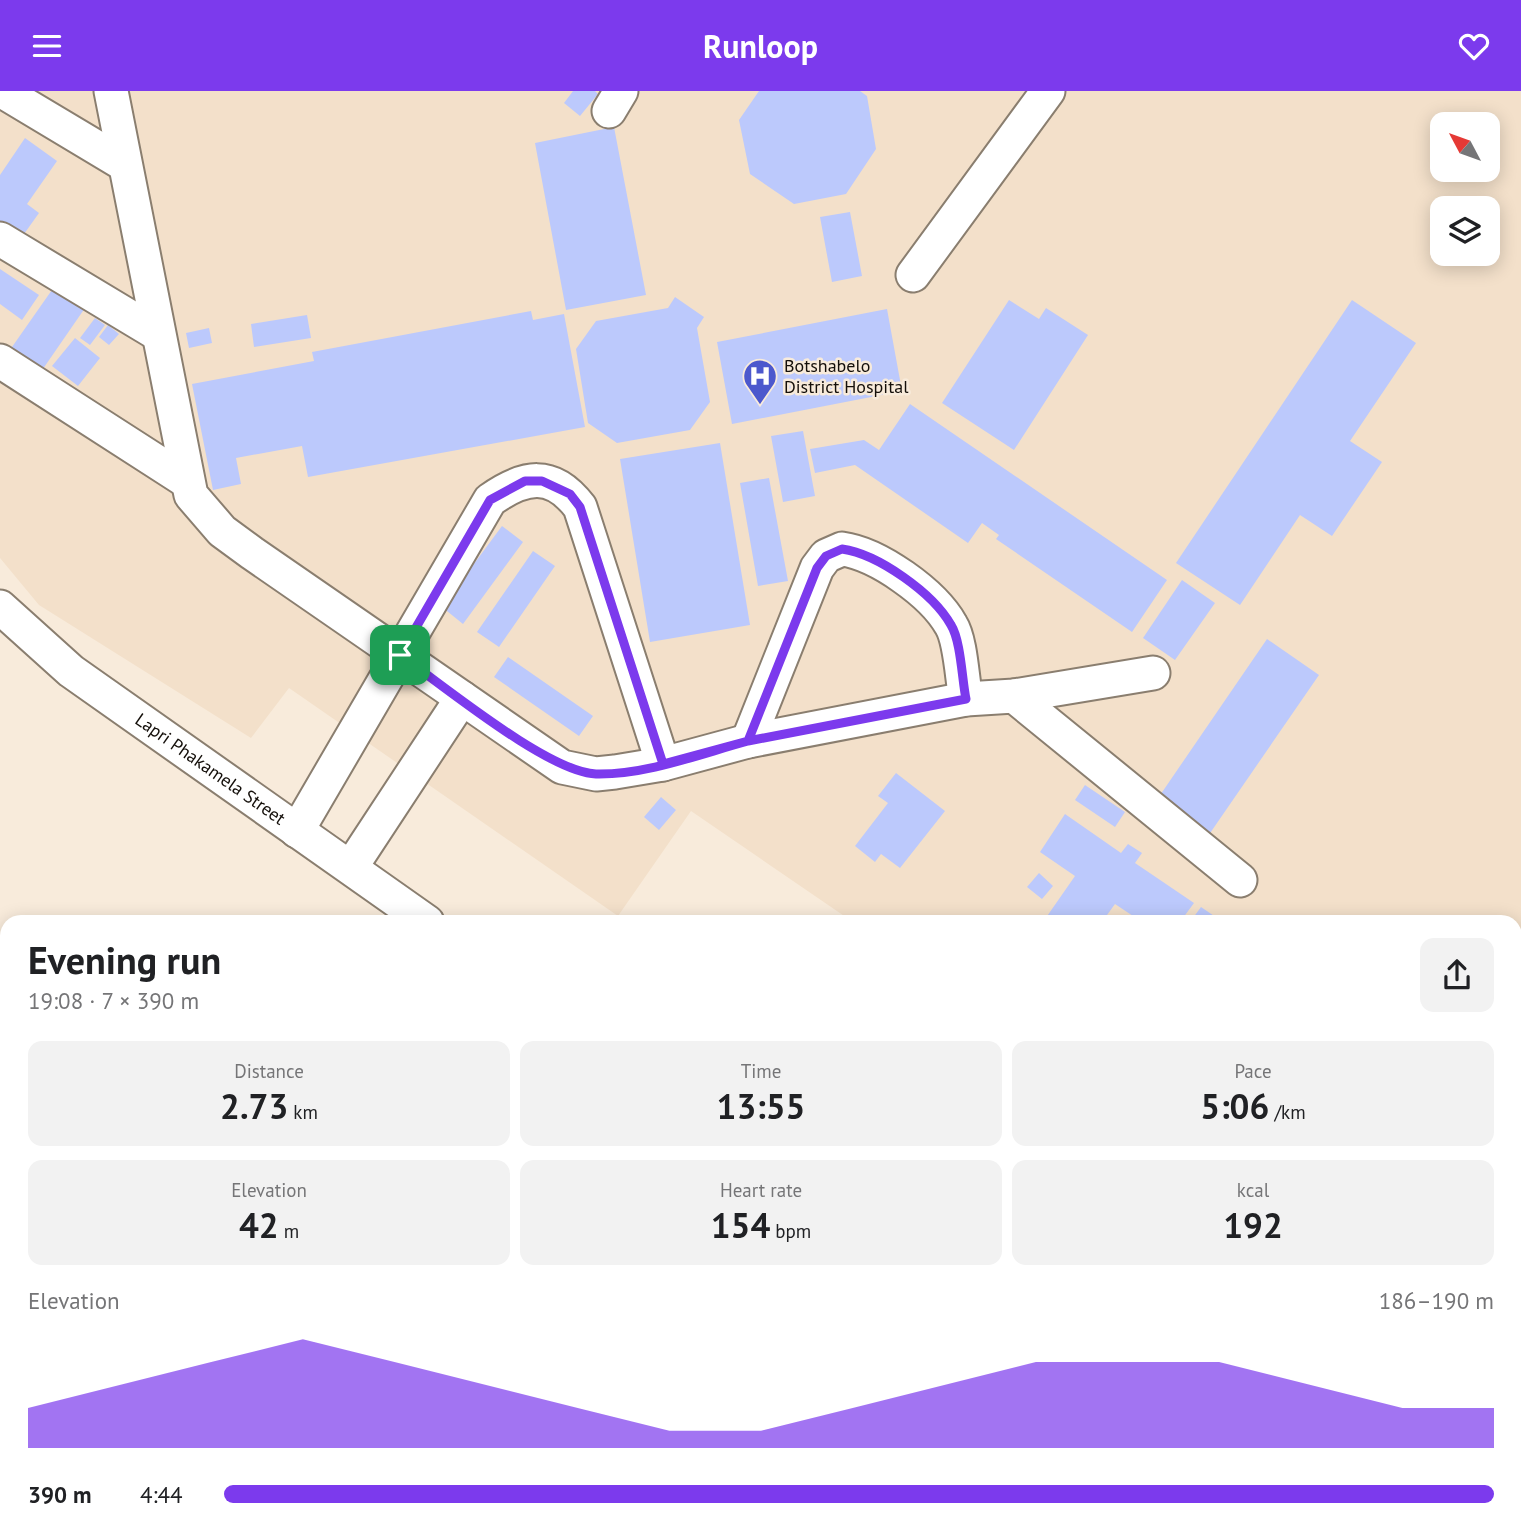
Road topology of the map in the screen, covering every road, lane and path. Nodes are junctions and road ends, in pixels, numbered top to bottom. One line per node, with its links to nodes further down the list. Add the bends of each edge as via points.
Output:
1 (2, 91): 4 (street)
2 (111, 91): 4 (street)
3 (1048, 91): 6 (street)
4 (124, 164): 7 (street)
5 (0, 239): 7 (street)
6 (913, 275)
7 (158, 334): 9 (street)
8 (0, 362): 9 (street)
9 (185, 480): 11 (street, via 191,495 222,531)
10 (0, 607): 18 (street, Lapri Phakamela Street, via 71,671)
11 (400, 655): 14 (street); 17 (street, via 490,500 525,481 558,485 580,507); 18 (street)
12 (1153, 673): 13 (street)
13 (1014, 696): 15 (street); 20 (street)
14 (462, 698): 17 (street, via 562,767 596,774); 19 (street)
15 (966, 699): 16 (street); 16 (street, via 953,627 940,609 925,591 874,560 842,549 826,556 817,568)
16 (748, 741): 17 (street)
17 (663, 764)
18 (297, 831): 19 (street, Lapri Phakamela Street)
19 (351, 867): 21 (street, Lapri Phakamela Street)
20 (1240, 880)
21 (417, 915)

